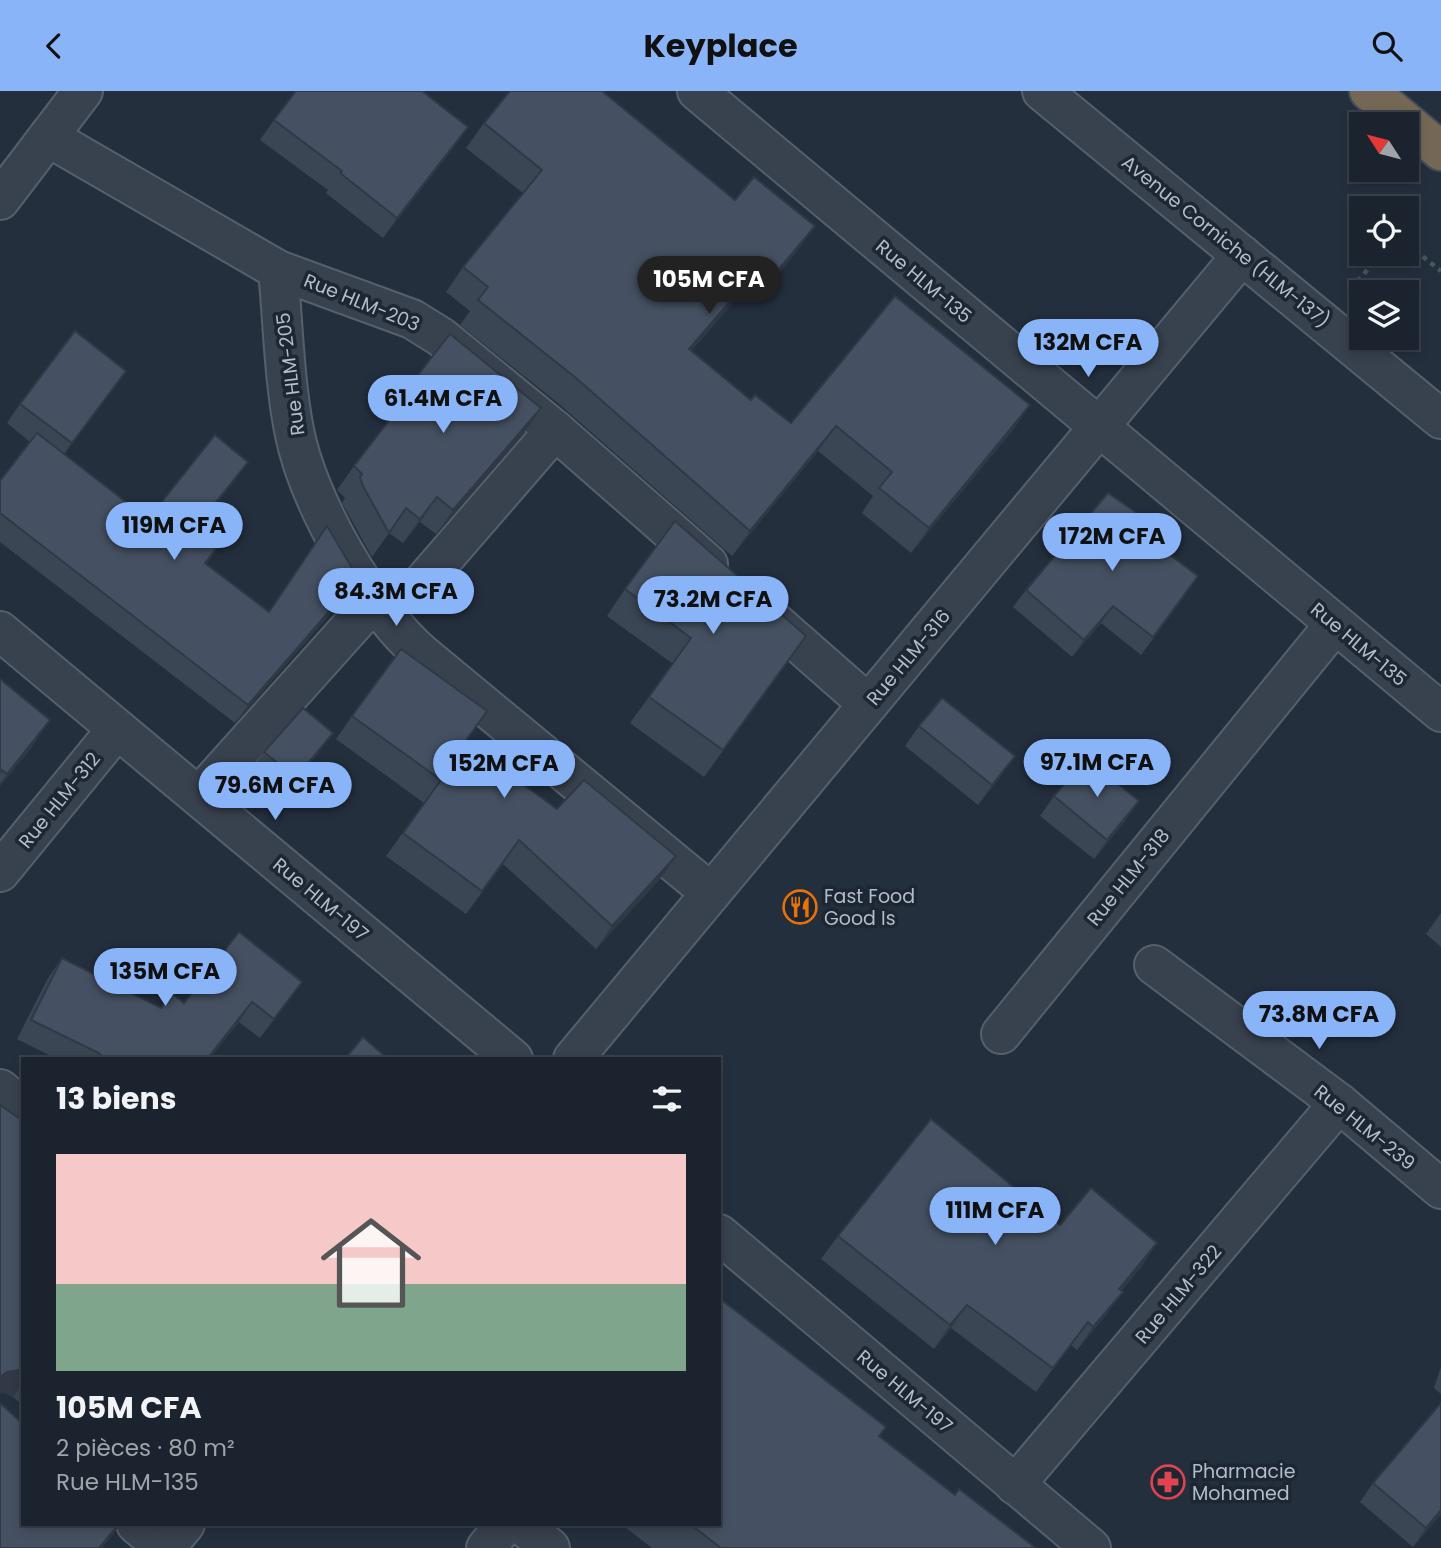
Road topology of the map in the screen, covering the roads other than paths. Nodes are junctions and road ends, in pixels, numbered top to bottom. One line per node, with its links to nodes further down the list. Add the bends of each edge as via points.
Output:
1 (83, 91): 5 (street)
2 (697, 91): 11 (street, Rue HLM-135)
3 (1042, 91): 8 (street, Avenue Corniche (HLM-137))
4 (1369, 91): 6 (highway)
5 (48, 137): 7 (street); 9 (street, Rue HLM-203)
6 (1441, 151)
7 (0, 200)
8 (1242, 255): 10 (street, Avenue Corniche (HLM-137)); 11 (street, Rue HLM-316)
9 (278, 270): 12 (street, Rue HLM-203, via 412,319 441,337); 13 (street, Rue HLM-205, via 294,431 313,493)
10 (1441, 419)
11 (1100, 427): 14 (street, Rue HLM-135); 16 (street, Rue HLM-316)
12 (555, 430): 13 (street, via 419,587 400,598); 16 (street, Rue HLM-203)
13 (376, 601): 19 (street); 21 (street, Rue HLM-205, via 400,636)
14 (1335, 624): 17 (street, Rue HLM-135); 23 (street, Rue HLM-318)
15 (0, 631): 18 (street, Rue HLM-197)
16 (868, 704): 21 (street, Rue HLM-316)
17 (1441, 712)
18 (117, 729): 19 (street, Rue HLM-197); 20 (street, Rue HLM-312)
19 (199, 796): 24 (street, Rue HLM-197)
20 (0, 872)
21 (711, 893): 25 (street, Rue HLM-316)
22 (1154, 965): 27 (street, Rue HLM-239)
23 (1002, 1034)
24 (511, 1057)
25 (575, 1057)
26 (0, 1089): 28 (street)
27 (1339, 1103): 29 (street, Rue HLM-239); 31 (street, Rue HLM-322)
28 (21, 1106)
29 (1441, 1189)
30 (721, 1236): 31 (street, Rue HLM-197)
31 (1016, 1485): 39 (street, Rue HLM-197)
32 (138, 1526): 36 (street)
33 (183, 1526): 36 (street)
34 (503, 1526): 37 (street)
35 (523, 1526): 38 (street)
36 (165, 1548)
37 (486, 1548)
38 (550, 1548)
39 (1091, 1548)

